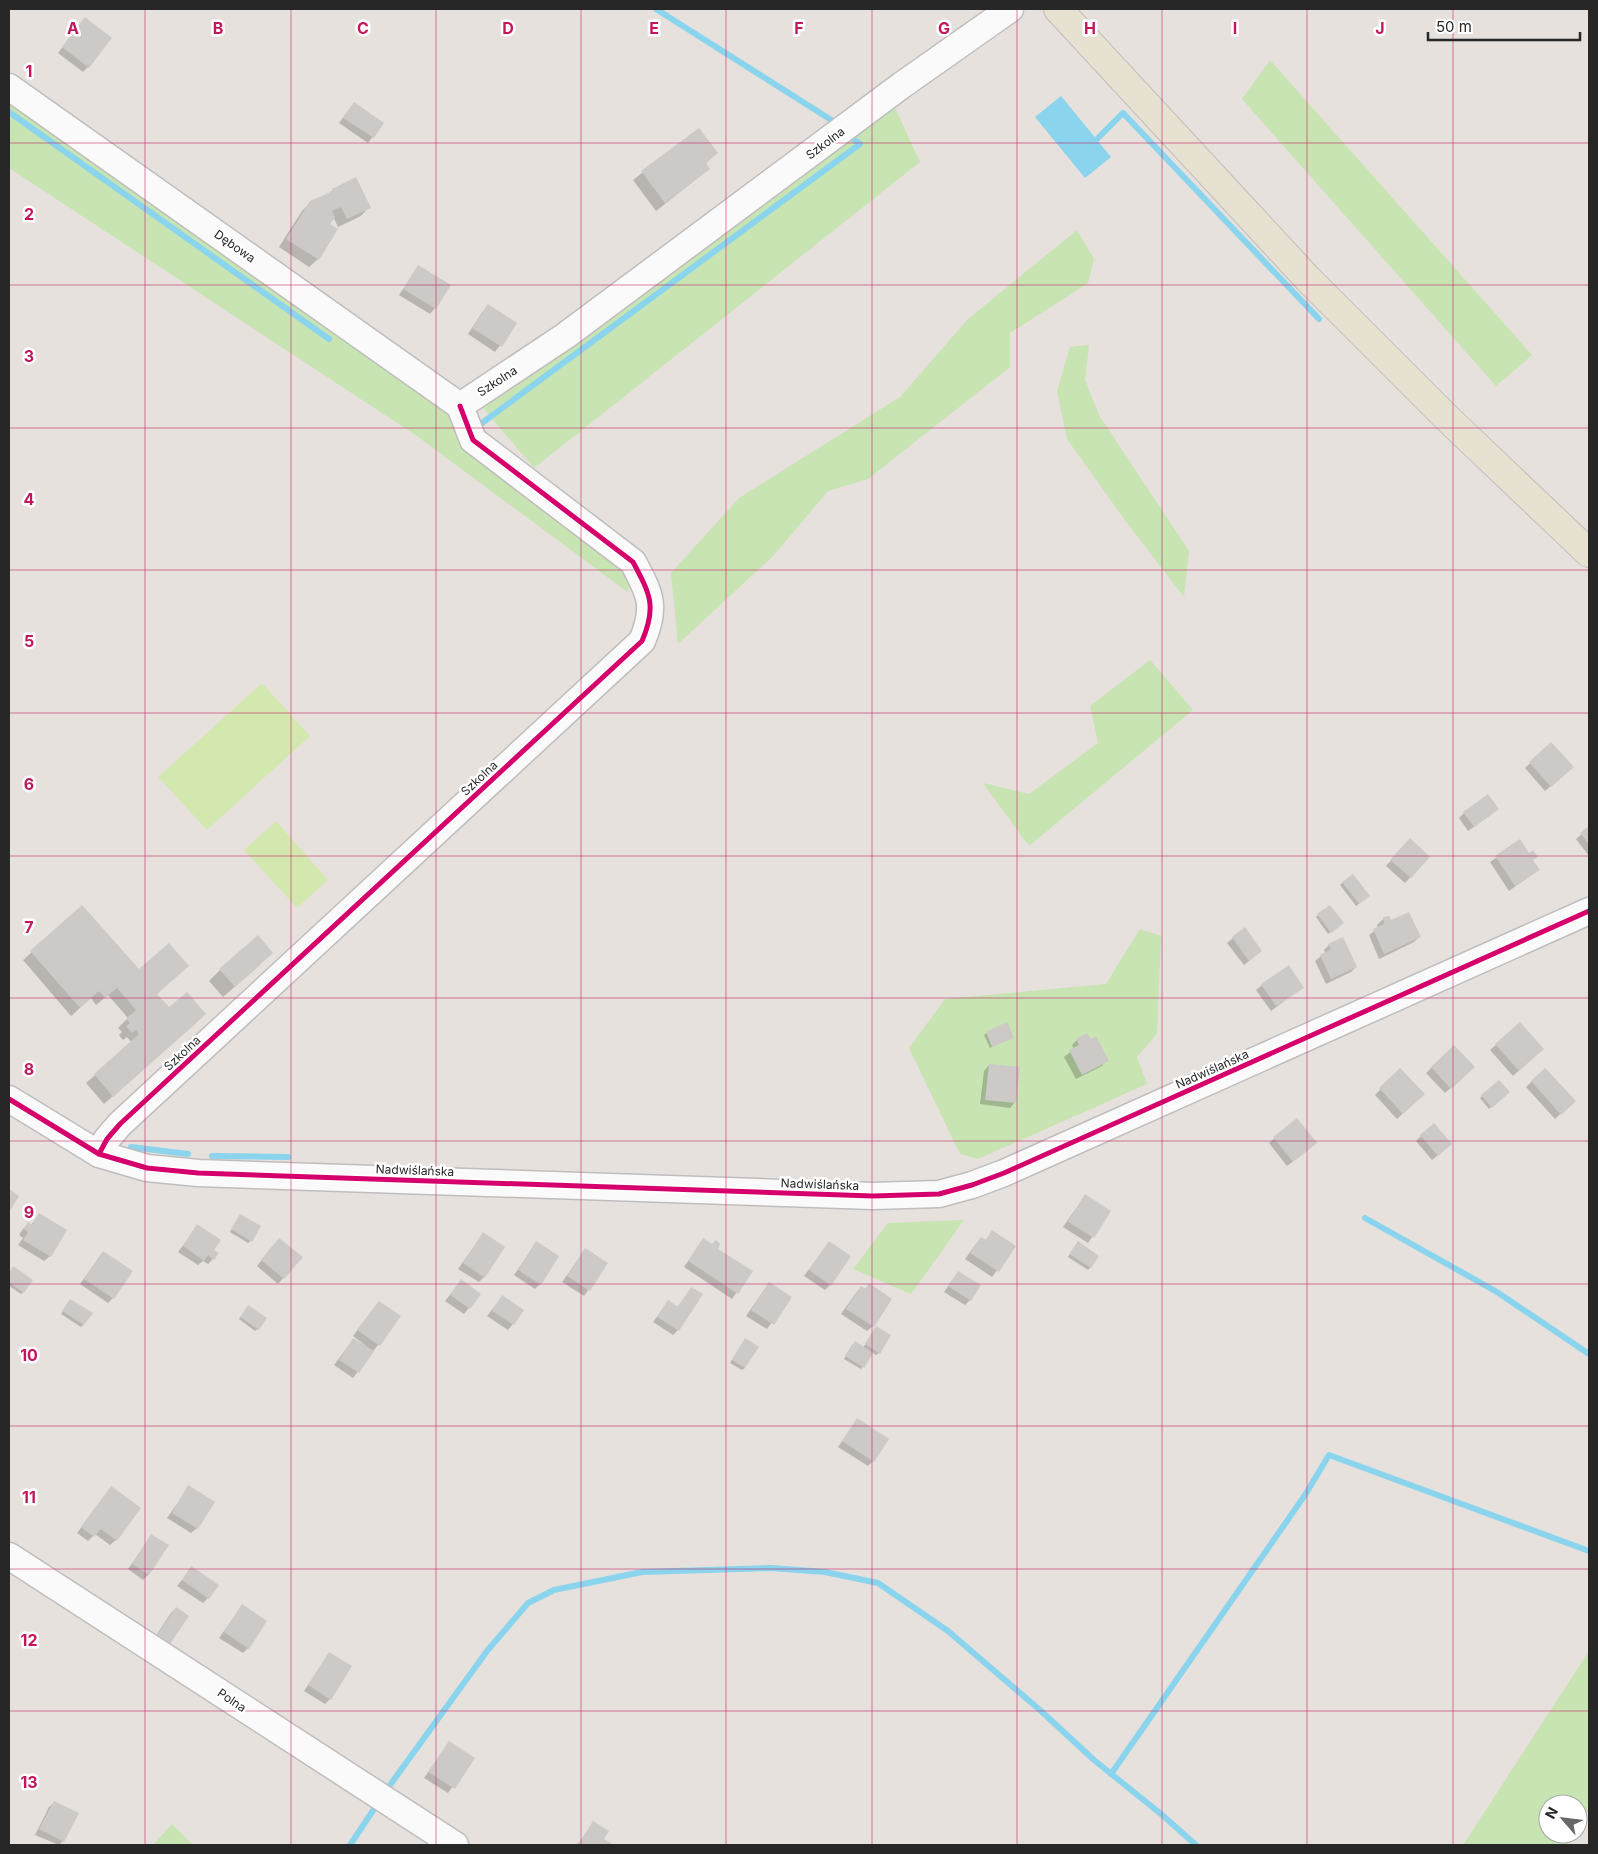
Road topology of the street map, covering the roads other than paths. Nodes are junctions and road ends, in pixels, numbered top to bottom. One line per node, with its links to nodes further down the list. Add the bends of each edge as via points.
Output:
1 (1010, 9): 4 (street, Szkolna, via 565,336)
2 (1058, 9): 5 (main road, via 1308,279)
3 (9, 88): 4 (street, Dębowa)
4 (460, 406): 8 (street, Szkolna, via 473,440 633,562 651,603 650,622 642,641 120,1124)
5 (1589, 553)
6 (1589, 911): 8 (street, Nadwiślańska, via 1004,1173 939,1194 873,1196 198,1173 147,1168)
7 (9, 1099): 8 (street, Nadwiślańska)
8 (99, 1154)
9 (9, 1556): 10 (street, Polna)
10 (455, 1845)

